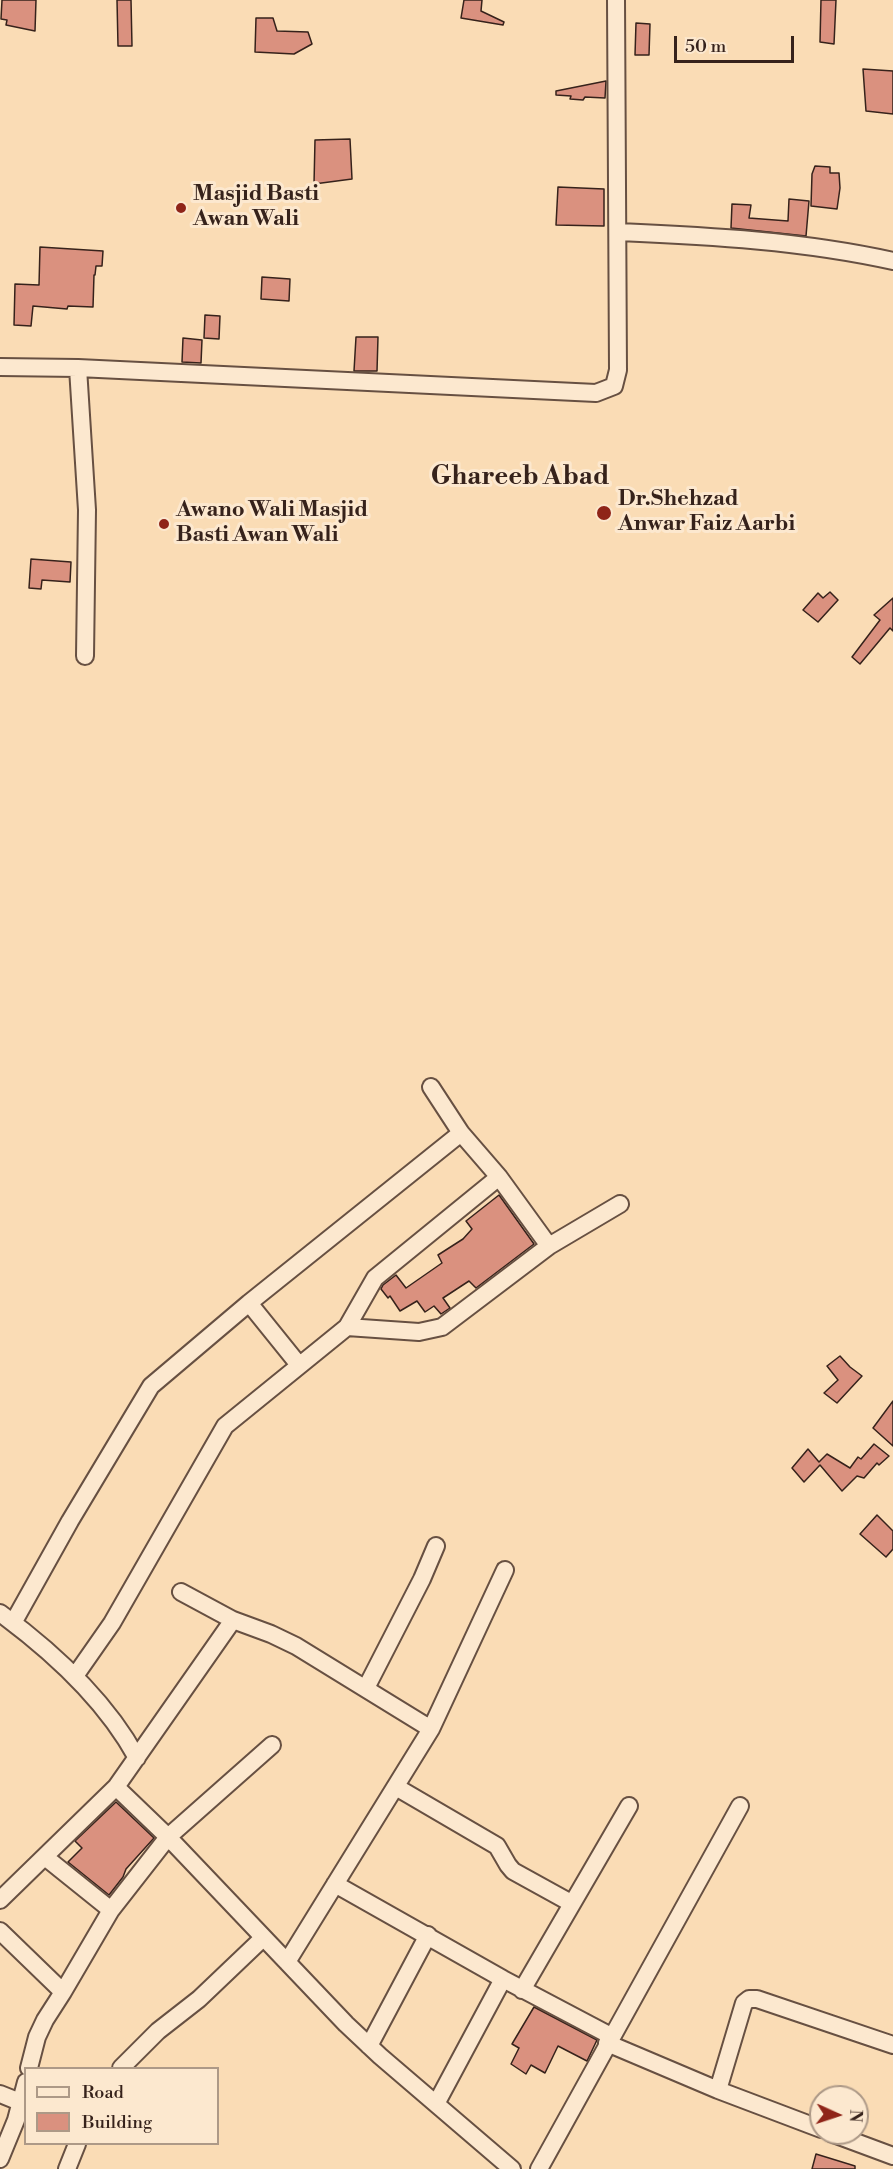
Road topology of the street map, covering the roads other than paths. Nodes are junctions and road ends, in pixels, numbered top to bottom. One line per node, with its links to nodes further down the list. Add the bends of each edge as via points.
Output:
1 (616, 0): 2 (street)
2 (618, 232): 3 (street, via 736,238); 5 (street, via 618,370 614,386 596,393)
3 (893, 261)
4 (0, 367): 5 (street)
5 (78, 368): 6 (street, via 87,510)
6 (85, 656)
7 (431, 1087): 8 (street)
8 (461, 1132): 9 (street); 12 (street)
9 (499, 1177): 11 (street); 13 (street, via 375,1278)
10 (620, 1204): 11 (street)
11 (549, 1246): 13 (street, via 442,1327 419,1332)
12 (249, 1303): 14 (street); 18 (street, via 152,1386)
13 (347, 1327): 14 (street)
14 (299, 1365): 20 (street, via 225,1426 112,1623)
15 (436, 1546): 21 (street)
16 (505, 1570): 22 (street)
17 (181, 1593): 19 (street)
18 (7, 1618): 20 (street)
19 (233, 1620): 21 (street, via 296,1646); 24 (street)
20 (75, 1676): 24 (street, via 125,1736)
21 (366, 1688): 22 (street)
22 (431, 1729): 26 (street)
23 (272, 1745): 29 (street)
24 (136, 1758): 25 (street)
25 (116, 1787): 29 (street); 30 (street)
26 (396, 1787): 31 (street); 33 (street, via 497,1846 513,1871)
27 (629, 1806): 33 (street)
28 (740, 1806): 42 (street)
29 (168, 1838): 34 (street); 37 (street)
30 (45, 1857): 32 (street); 34 (street)
31 (335, 1884): 36 (street); 38 (street)
32 (0, 1900)
33 (571, 1903): 40 (street)
34 (111, 1910): 41 (street)
35 (0, 1931): 41 (street)
36 (428, 1935): 39 (street); 44 (street)
37 (263, 1938): 38 (street); 46 (street)
38 (286, 1962): 44 (street)
39 (503, 1979): 40 (street); 51 (street)
40 (522, 1990): 42 (street)
41 (63, 1992): 45 (street, via 37,2037)
42 (609, 2039): 48 (street); 59 (street)
43 (893, 2045): 48 (street, via 756,1999 748,2000)
44 (369, 2046): 51 (street)
45 (29, 2067)
46 (122, 2067)
47 (24, 2089): 50 (street)
48 (718, 2090): 52 (street)
49 (0, 2094): 50 (street)
50 (20, 2102): 56 (street)
51 (436, 2104): 58 (street)
52 (809, 2124)
53 (77, 2145): 57 (street)
54 (863, 2145): 55 (street)
55 (893, 2156)
56 (0, 2159)
57 (67, 2169)
58 (512, 2169)
59 (539, 2169)

